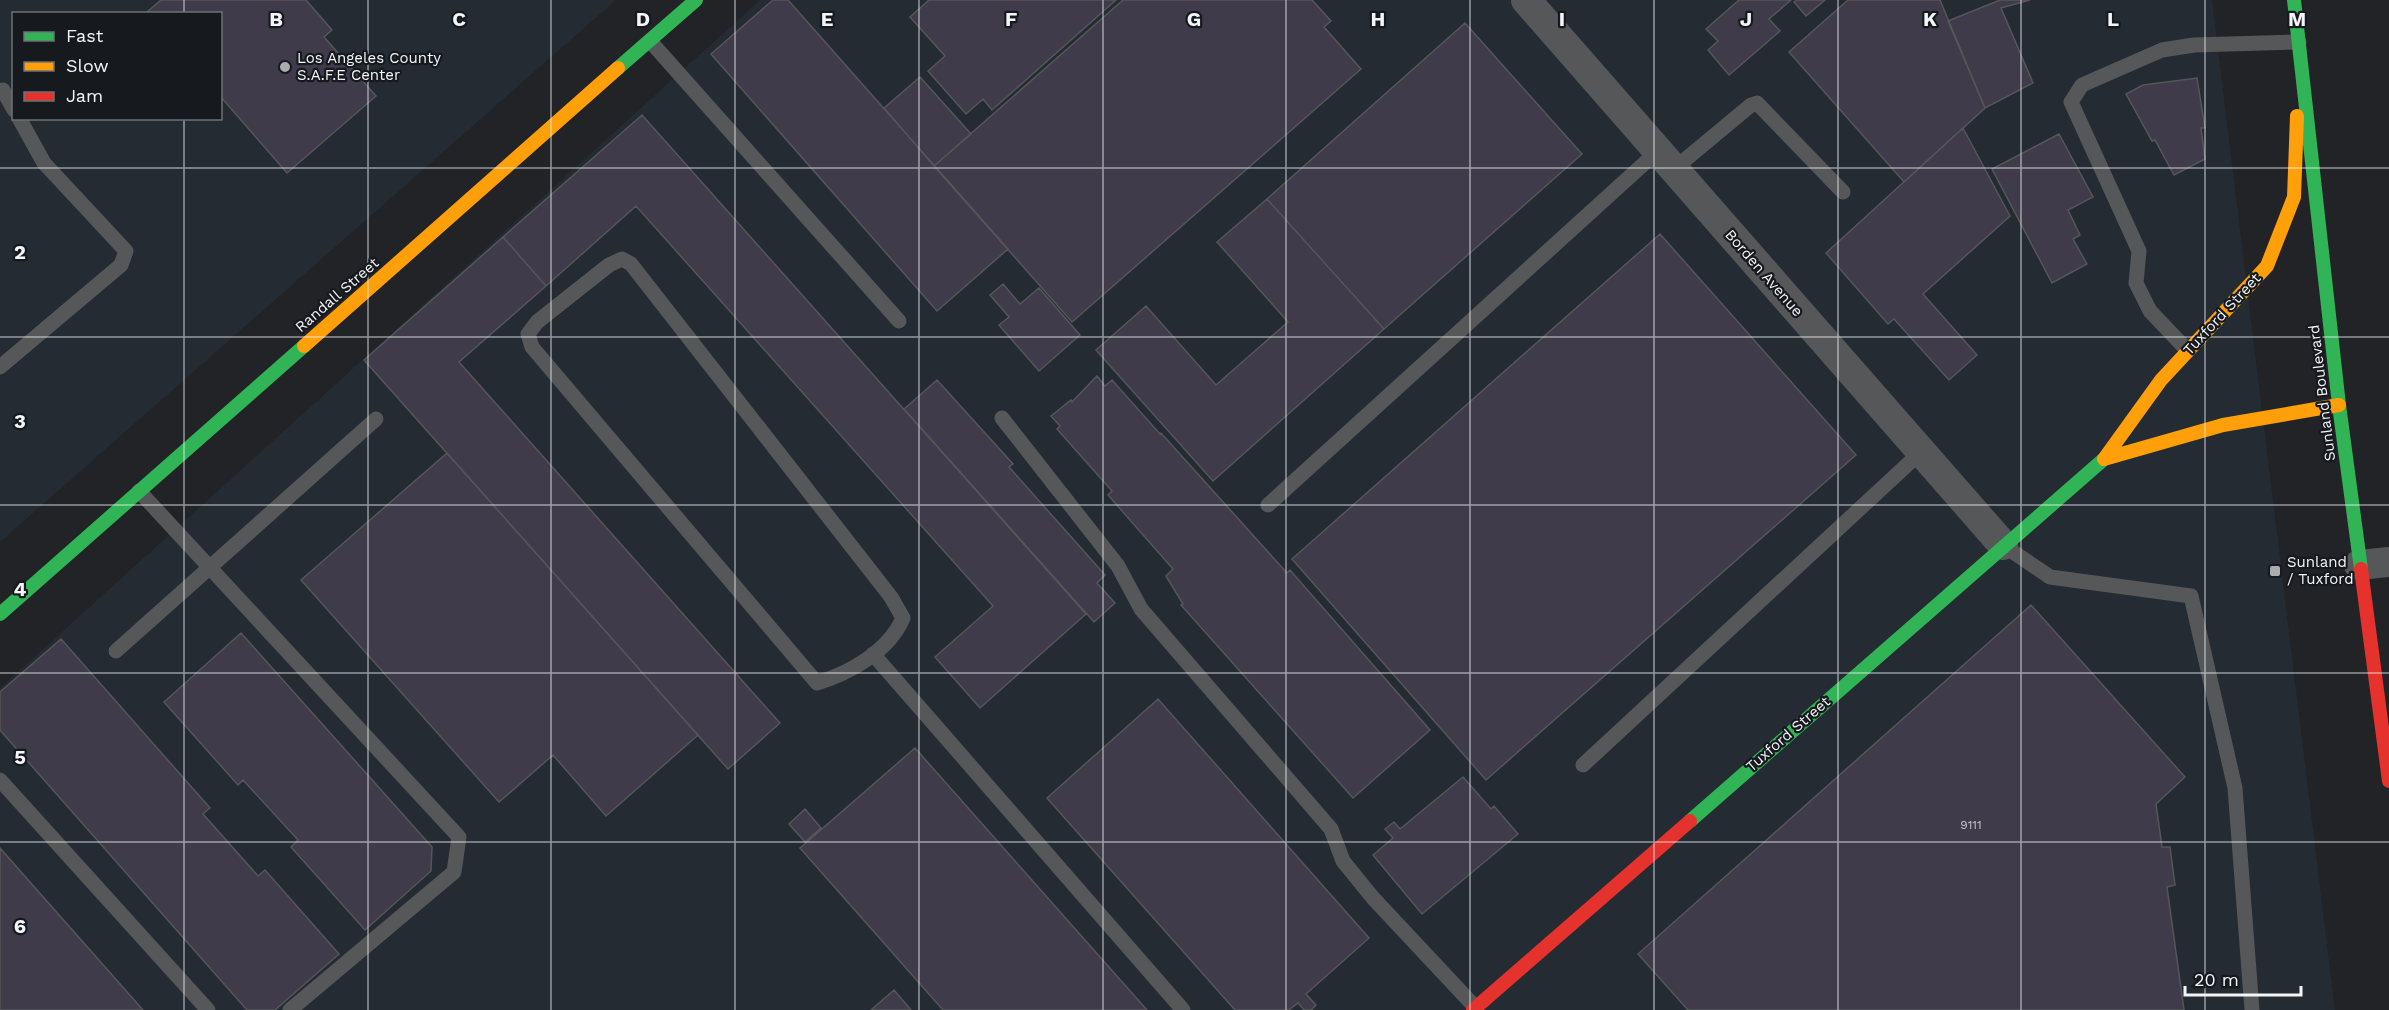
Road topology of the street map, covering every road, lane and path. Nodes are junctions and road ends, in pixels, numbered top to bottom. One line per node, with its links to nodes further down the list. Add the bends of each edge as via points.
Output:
1 (696, 0): 4 (street, Randall Street)
2 (1526, 0): 9 (street, Borden Avenue)
3 (2294, 0): 5 (street, Sunland Boulevard)
4 (650, 41): 11 (lane); 19 (street, Randall Street)
5 (2299, 42): 12 (street, Tuxford Street, via 2294,197 2267,266); 12 (lane, via 2194,45 2162,50 2082,85 2071,102 2139,252 2136,283 2150,311); 14 (street, Sunland Boulevard)
6 (1, 86): 7 (lane)
7 (12, 106)
8 (19, 120): 13 (lane, via 44,163 126,252 121,265)
9 (1666, 160): 10 (lane, via 1757,103); 17 (street, Borden Avenue); 20 (lane)
10 (1843, 192)
11 (899, 321)
12 (2188, 351): 18 (street, Tuxford Street, via 2161,380)
13 (0, 367)
14 (2339, 405): 18 (street, Tuxford Street, via 2223,425); 23 (street, Sunland Boulevard)
15 (1002, 418): 31 (lane, via 1118,566 1141,609 1331,829 1342,861)
16 (376, 419): 24 (lane)
17 (1921, 452): 21 (street, Borden Avenue); 28 (lane)
18 (2104, 459): 21 (street, Tuxford Street)
19 (139, 491): 24 (lane); 25 (street, Randall Street)
20 (1268, 505)
21 (2003, 545): 31 (street, Tuxford Street); 35 (lane, via 2050,578 2191,596 2235,788)
22 (2389, 562): 23 (street)
23 (2359, 565): 30 (street, Sunland Boulevard)
24 (211, 568): 26 (lane); 33 (lane, via 459,837 454,872)
25 (0, 614)
26 (116, 651)
27 (873, 654): 27 (lane, via 837,677 817,682 532,347 528,334 537,322 609,265 622,259 631,264 891,597 903,618 897,633); 34 (lane)
28 (1583, 765)
29 (0, 780): 32 (lane)
30 (2389, 781)
31 (1475, 1009)
32 (208, 1010)
33 (290, 1010)
34 (1183, 1010)
35 (2252, 1010)

